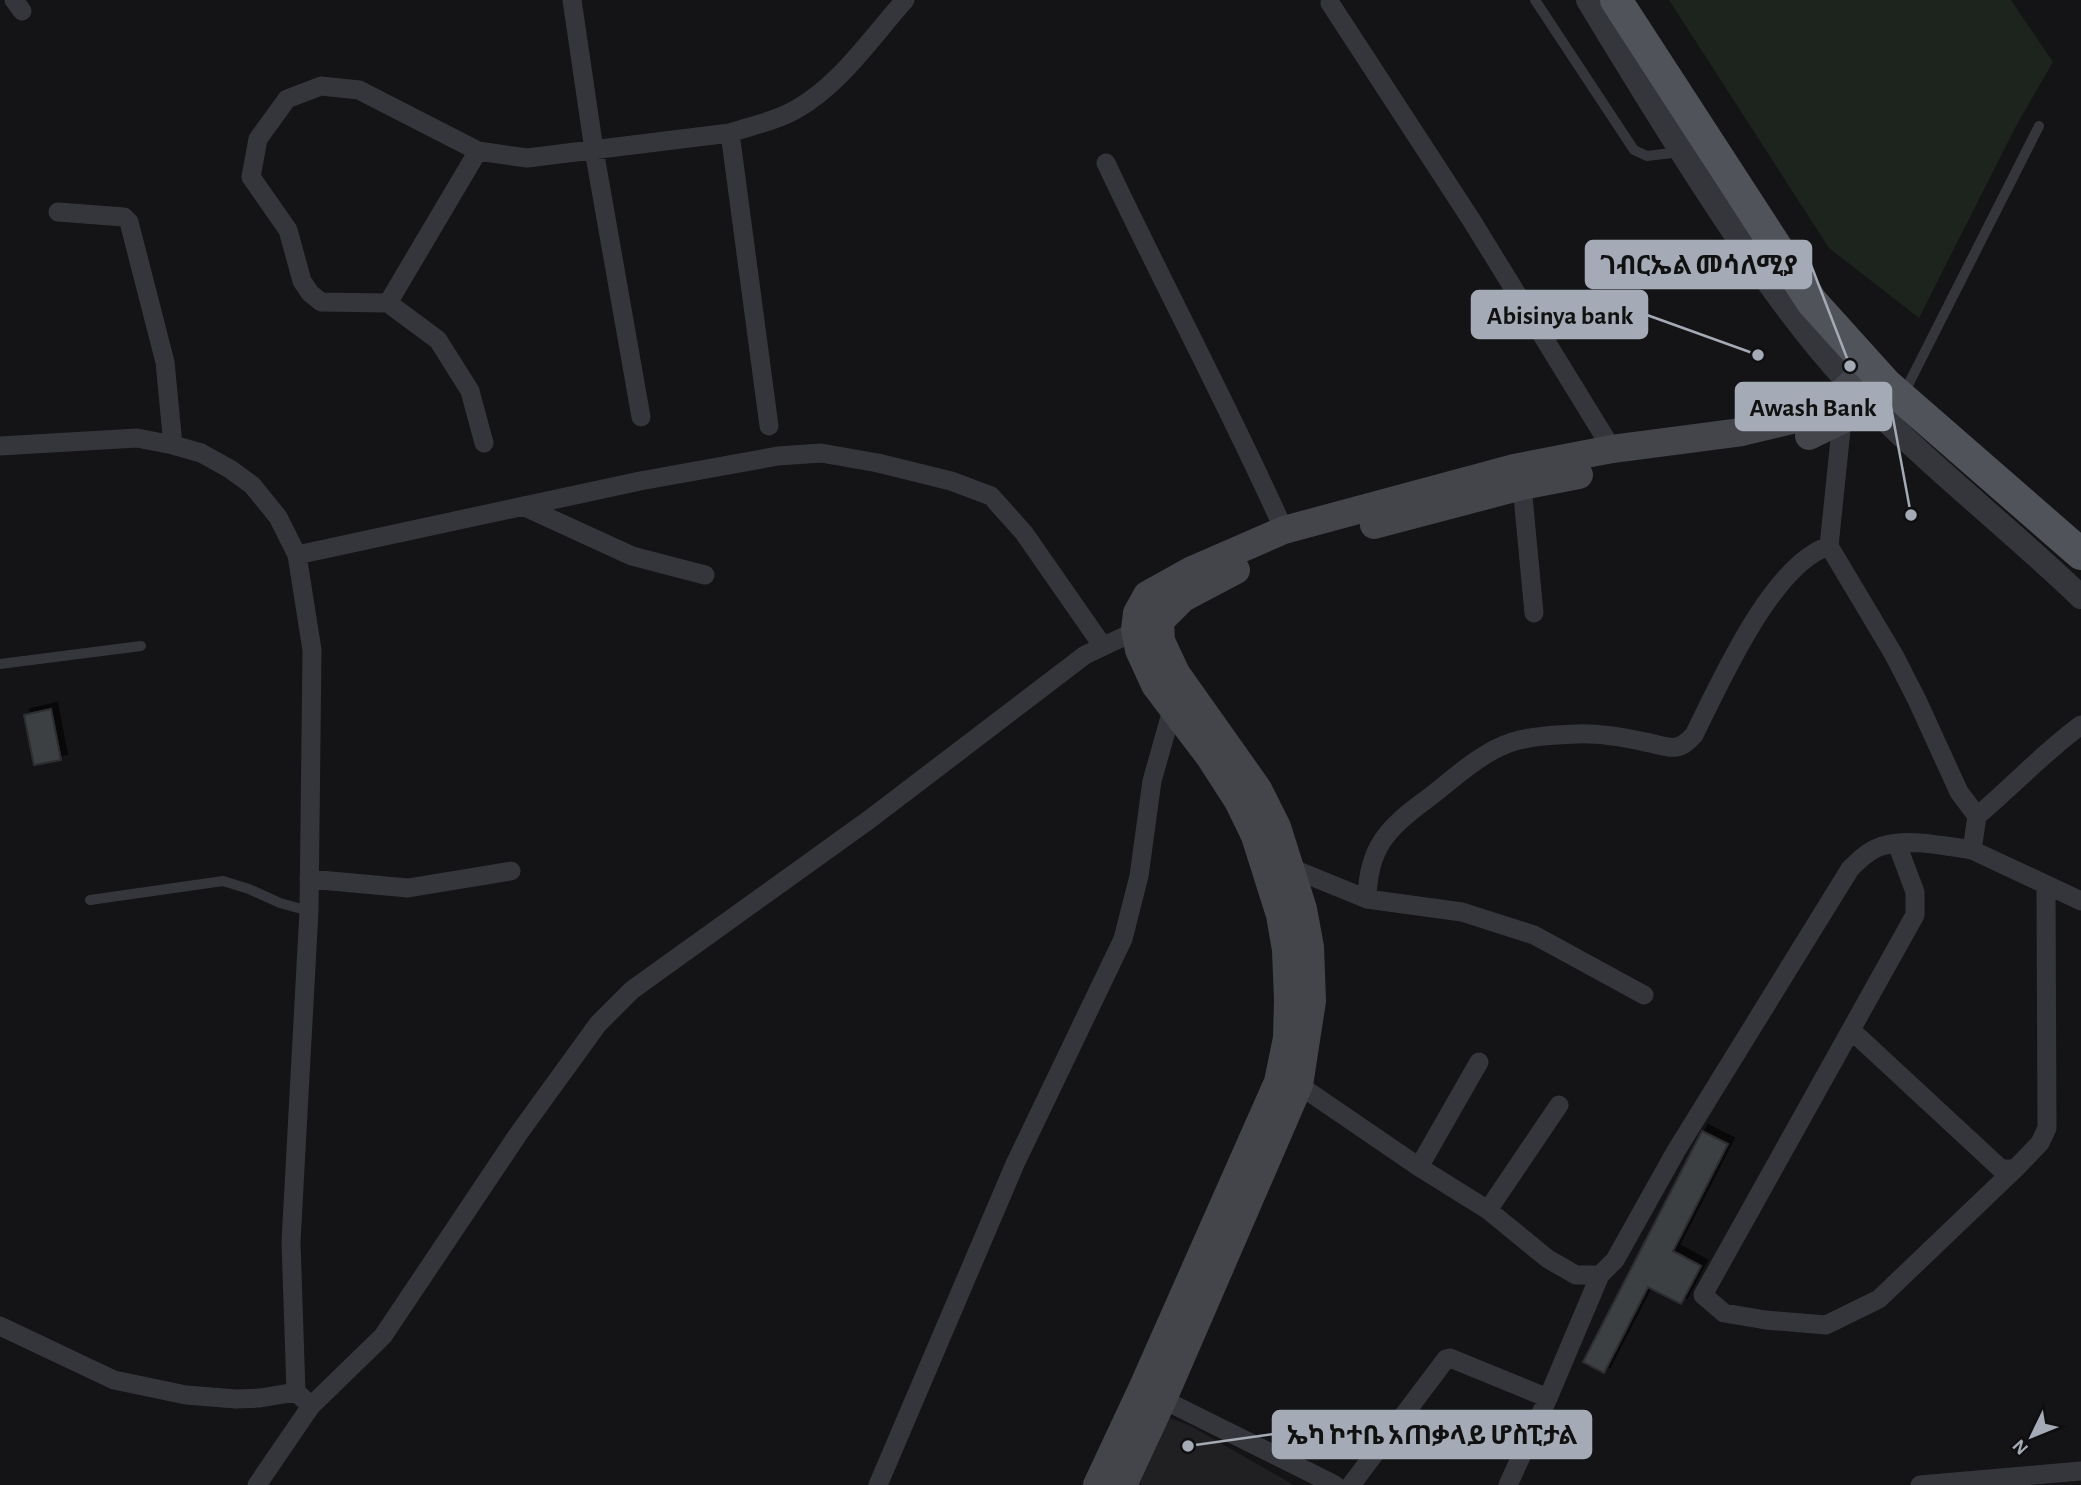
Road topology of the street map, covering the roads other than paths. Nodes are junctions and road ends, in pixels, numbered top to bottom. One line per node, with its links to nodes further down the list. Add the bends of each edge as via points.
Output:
1 (572, 0): 9 (street)
2 (905, 0): 8 (street, via 815,98 792,112)
3 (1535, 0): 11 (lane, via 1634,150 1647,156)
4 (1588, 0): 11 (street)
5 (1616, 0): 15 (main road, via 1812,302)
6 (1330, 3): 22 (street, via 1472,221)
7 (2039, 126): 15 (lane)
8 (730, 133): 9 (street); 18 (street)
9 (594, 150): 10 (street, via 527,158); 16 (street)
10 (478, 151): 14 (street); 14 (street, via 359,90 321,86 287,99 257,139 251,177 288,230 302,281 310,293 321,302)
11 (1680, 151): 15 (street, via 1804,331)
12 (1106, 163): 25 (street)
13 (58, 212): 20 (street, via 124,217 129,222 165,362)
14 (388, 303): 19 (street, via 438,340 471,391)
15 (1875, 386): 17 (main road); 22 (main road, via 1786,423); 27 (main road); 30 (street, via 1934,465)
16 (641, 417)
17 (1842, 420): 23 (main road, via 1796,440); 26 (street)
18 (769, 426)
19 (484, 443)
20 (173, 444): 21 (street, via 137,438); 28 (street, via 230,468 252,485 278,517)
21 (0, 446)
22 (1612, 449): 25 (main road, via 1514,468)
23 (1522, 486): 31 (street); 32 (main road, via 1252,562 1183,598)
24 (523, 506): 28 (street); 29 (street, via 632,556); 33 (street, via 778,456 821,453 902,469 991,496 1024,533)
25 (1284, 530): 32 (main road, via 1147,595 1137,613)
26 (1829, 546): 38 (street, via 1900,666 1959,792); 45 (street, via 1797,565 1763,608 1694,735 1685,743 1675,748 1579,734 1510,743 1422,802 1383,837 1367,878)
27 (2081, 554)
28 (298, 555): 43 (street, via 312,650)
29 (705, 575)
30 (2081, 597)
31 (1534, 613)
32 (1147, 626): 33 (street); 36 (main road, via 1139,650); 41 (main road, via 1161,640 1176,673 1258,789)
33 (1102, 645): 62 (street, via 632,990 598,1024 527,1122 383,1336)
34 (141, 646): 35 (lane)
35 (0, 664)
36 (1172, 710): 60 (main road, via 1209,756 1255,836 1286,950 1287,1038 1278,1082); 66 (street, via 1152,780 1139,876 1123,939 1015,1164)
37 (2081, 725): 38 (street)
38 (1977, 816): 40 (street)
39 (1897, 844): 40 (street); 50 (street, via 1916,892 1915,915); 57 (street, via 1880,846 1850,869 1676,1150 1615,1260)
40 (1972, 850): 44 (street)
41 (1291, 868): 45 (street); 52 (main road, via 1310,947 1312,1001)
42 (510, 871): 43 (street, via 408,888)
43 (309, 879): 48 (street)
44 (2046, 886): 47 (street); 55 (street, via 2047,1128 2040,1143)
45 (1367, 899): 49 (street, via 1462,912 1534,935)
46 (90, 900): 48 (lane, via 223,881)
47 (2081, 901)
48 (309, 911): 59 (street, via 291,1242)
49 (1644, 995)
50 (1851, 1030): 55 (street, via 2001,1170); 55 (street, via 1703,1295 1724,1313 1826,1325 1879,1299)
51 (1479, 1062): 54 (street)
52 (1298, 1085): 54 (street); 60 (main road)
53 (1559, 1104): 56 (street)
54 (1419, 1167): 56 (street)
55 (2015, 1169)
56 (1488, 1210): 57 (street, via 1548,1259 1576,1275)
57 (1600, 1275): 61 (street)
58 (0, 1326): 59 (street, via 114,1380 186,1395 236,1399)
59 (296, 1392): 62 (street)
60 (1152, 1394): 67 (main road); 68 (main road); 69 (street)
61 (1548, 1398): 70 (street, via 1446,1359); 71 (street)
62 (311, 1406): 65 (street)
63 (2081, 1471): 64 (street)
64 (1992, 1482): 72 (street)
65 (257, 1485)
66 (878, 1485)
67 (1097, 1485)
68 (1122, 1485)
69 (1335, 1485)
70 (1351, 1485)
71 (1508, 1485)
72 (1920, 1485)

